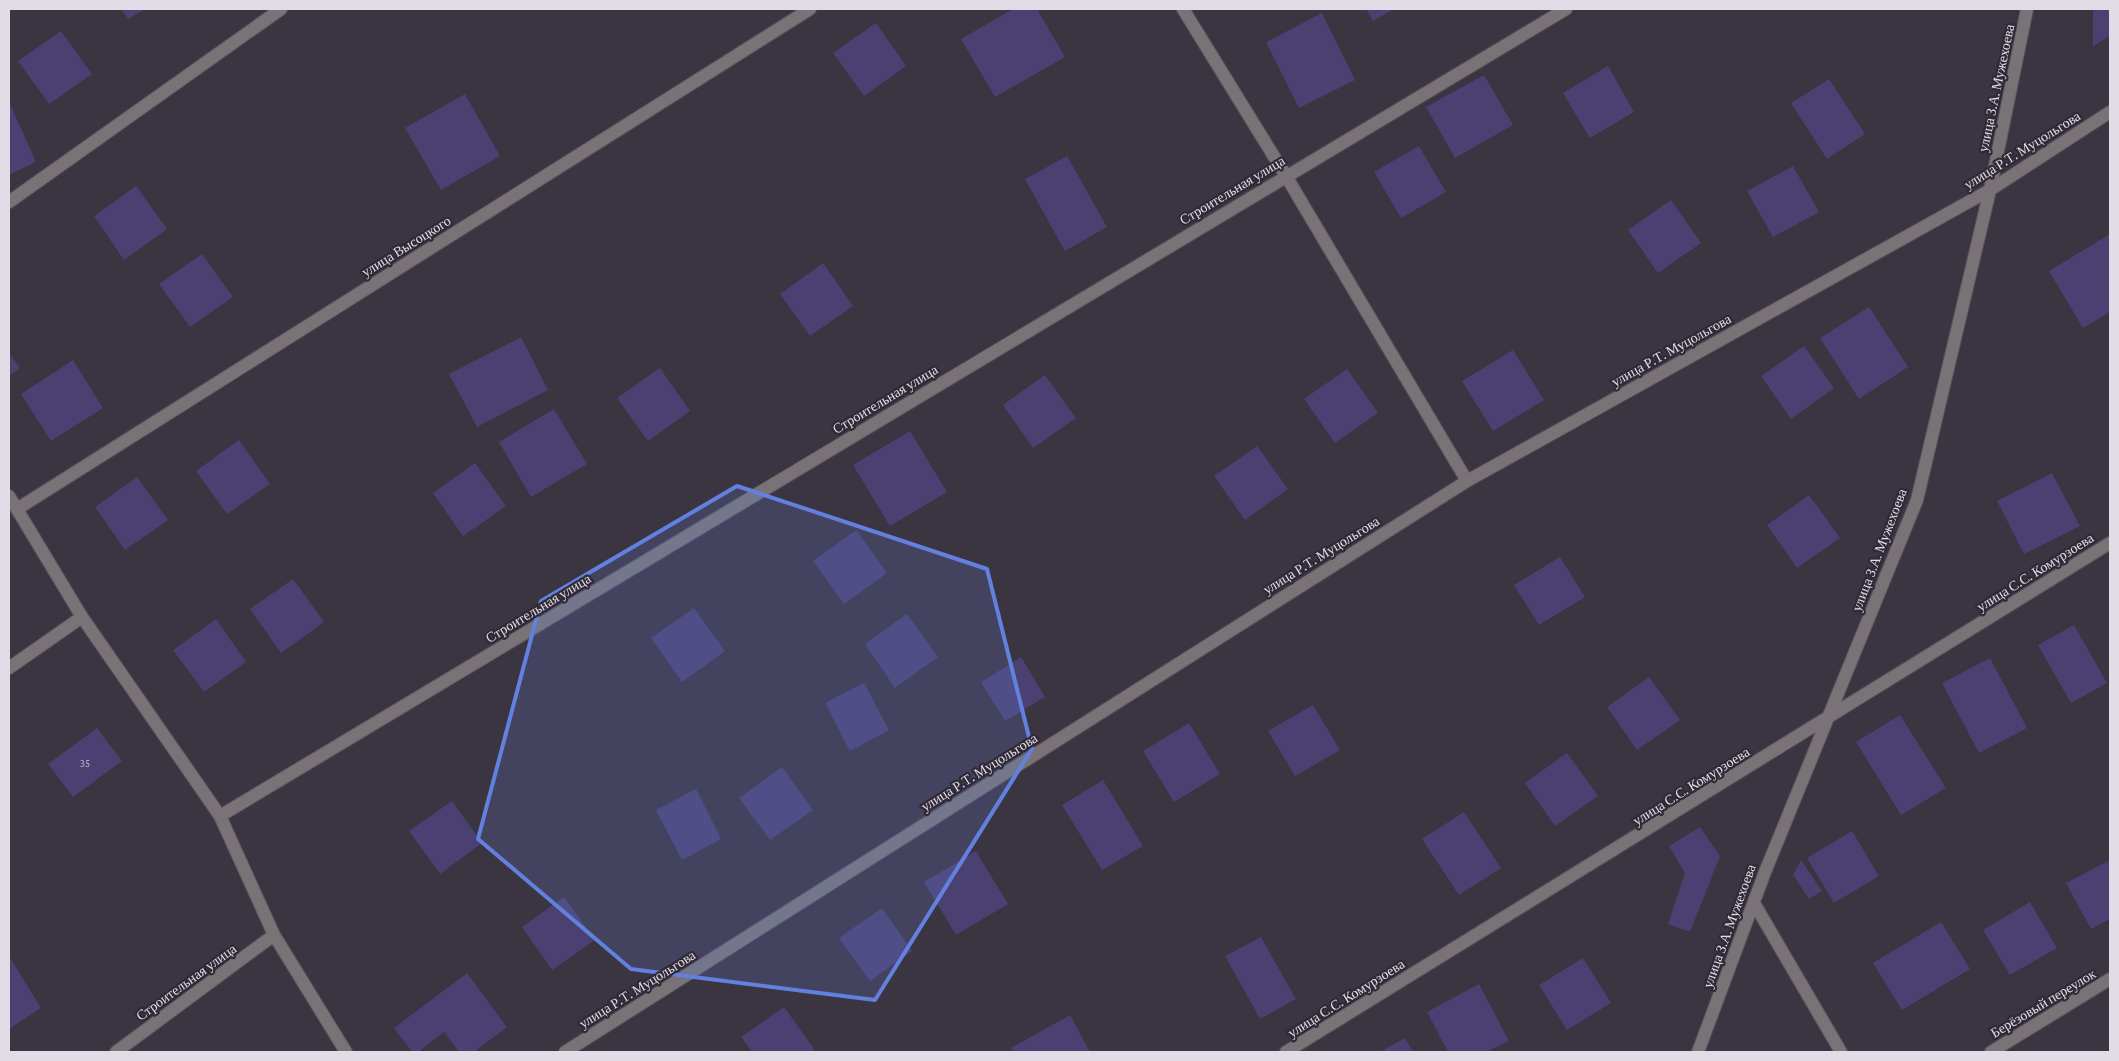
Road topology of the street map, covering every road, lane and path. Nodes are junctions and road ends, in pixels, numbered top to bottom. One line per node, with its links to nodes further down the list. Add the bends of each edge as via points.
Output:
1 (281, 9): 9 (street)
2 (810, 9): 12 (street, улица Высоцкого)
3 (1183, 9): 7 (street)
4 (1566, 9): 7 (street, Строительная улица)
5 (2027, 9): 8 (street, улица З.А. Мужехоева)
6 (2110, 112): 8 (street, улица Р.Т. Муцольгова)
7 (1286, 176): 10 (street); 17 (street, Строительная улица)
8 (1990, 190): 10 (street, улица Р.Т. Муцольгова); 16 (street, улица З.А. Мужехоева, via 1917,500)
9 (9, 202)
10 (1467, 481): 23 (street, улица Р.Т. Муцольгова)
11 (9, 496): 12 (street)
12 (17, 509): 14 (street)
13 (2110, 543): 16 (street, улица С.С. Комурзоева)
14 (82, 617): 15 (street); 17 (street)
15 (9, 668)
16 (1829, 718): 18 (street, улица З.А. Мужехоева); 24 (street, улица С.С. Комурзоева)
17 (220, 816): 19 (street)
18 (1754, 903): 25 (street, улица З.А. Мужехоева); 26 (street)
19 (274, 935): 21 (street, Строительная улица); 22 (street)
20 (2110, 979): 27 (street, Берёзовый переулок)
21 (116, 1052)
22 (346, 1052)
23 (565, 1052)
24 (1286, 1052)
25 (1698, 1052)
26 (1841, 1052)
27 (1991, 1052)

